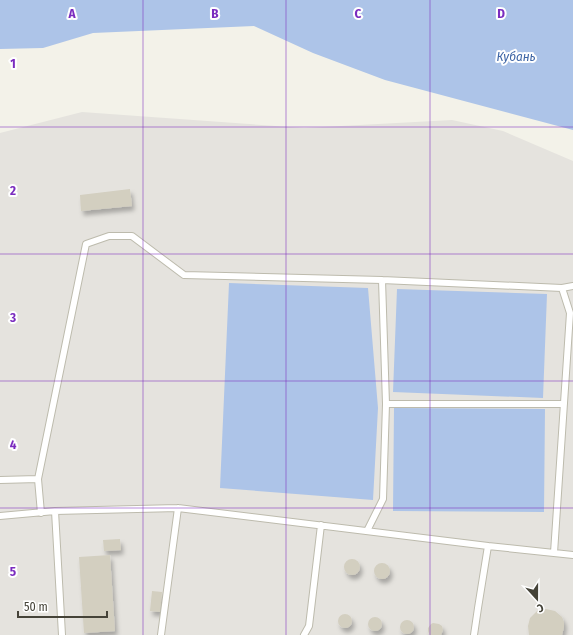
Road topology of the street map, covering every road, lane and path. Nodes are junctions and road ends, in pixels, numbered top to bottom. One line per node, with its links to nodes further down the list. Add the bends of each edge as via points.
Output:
1 (382, 280): 3 (lane); 4 (lane); 6 (lane, via 184,275 132,236 108,236 86,244)
2 (573, 286): 3 (lane)
3 (562, 288): 5 (lane, via 570,313)
4 (386, 404): 5 (lane); 13 (lane, via 383,499)
5 (564, 404): 15 (lane)
6 (38, 479): 7 (lane); 10 (lane)
7 (0, 480)
8 (178, 508): 9 (lane); 12 (lane); 18 (lane)
9 (55, 511): 10 (lane); 17 (lane)
10 (41, 513): 11 (lane)
11 (0, 516)
12 (321, 525): 13 (lane); 19 (lane, via 309,626)
13 (367, 531): 14 (lane)
14 (488, 546): 15 (lane); 20 (lane)
15 (554, 553): 16 (lane)
16 (573, 555)
17 (62, 635)
18 (161, 635)
19 (304, 635)
20 (474, 635)

